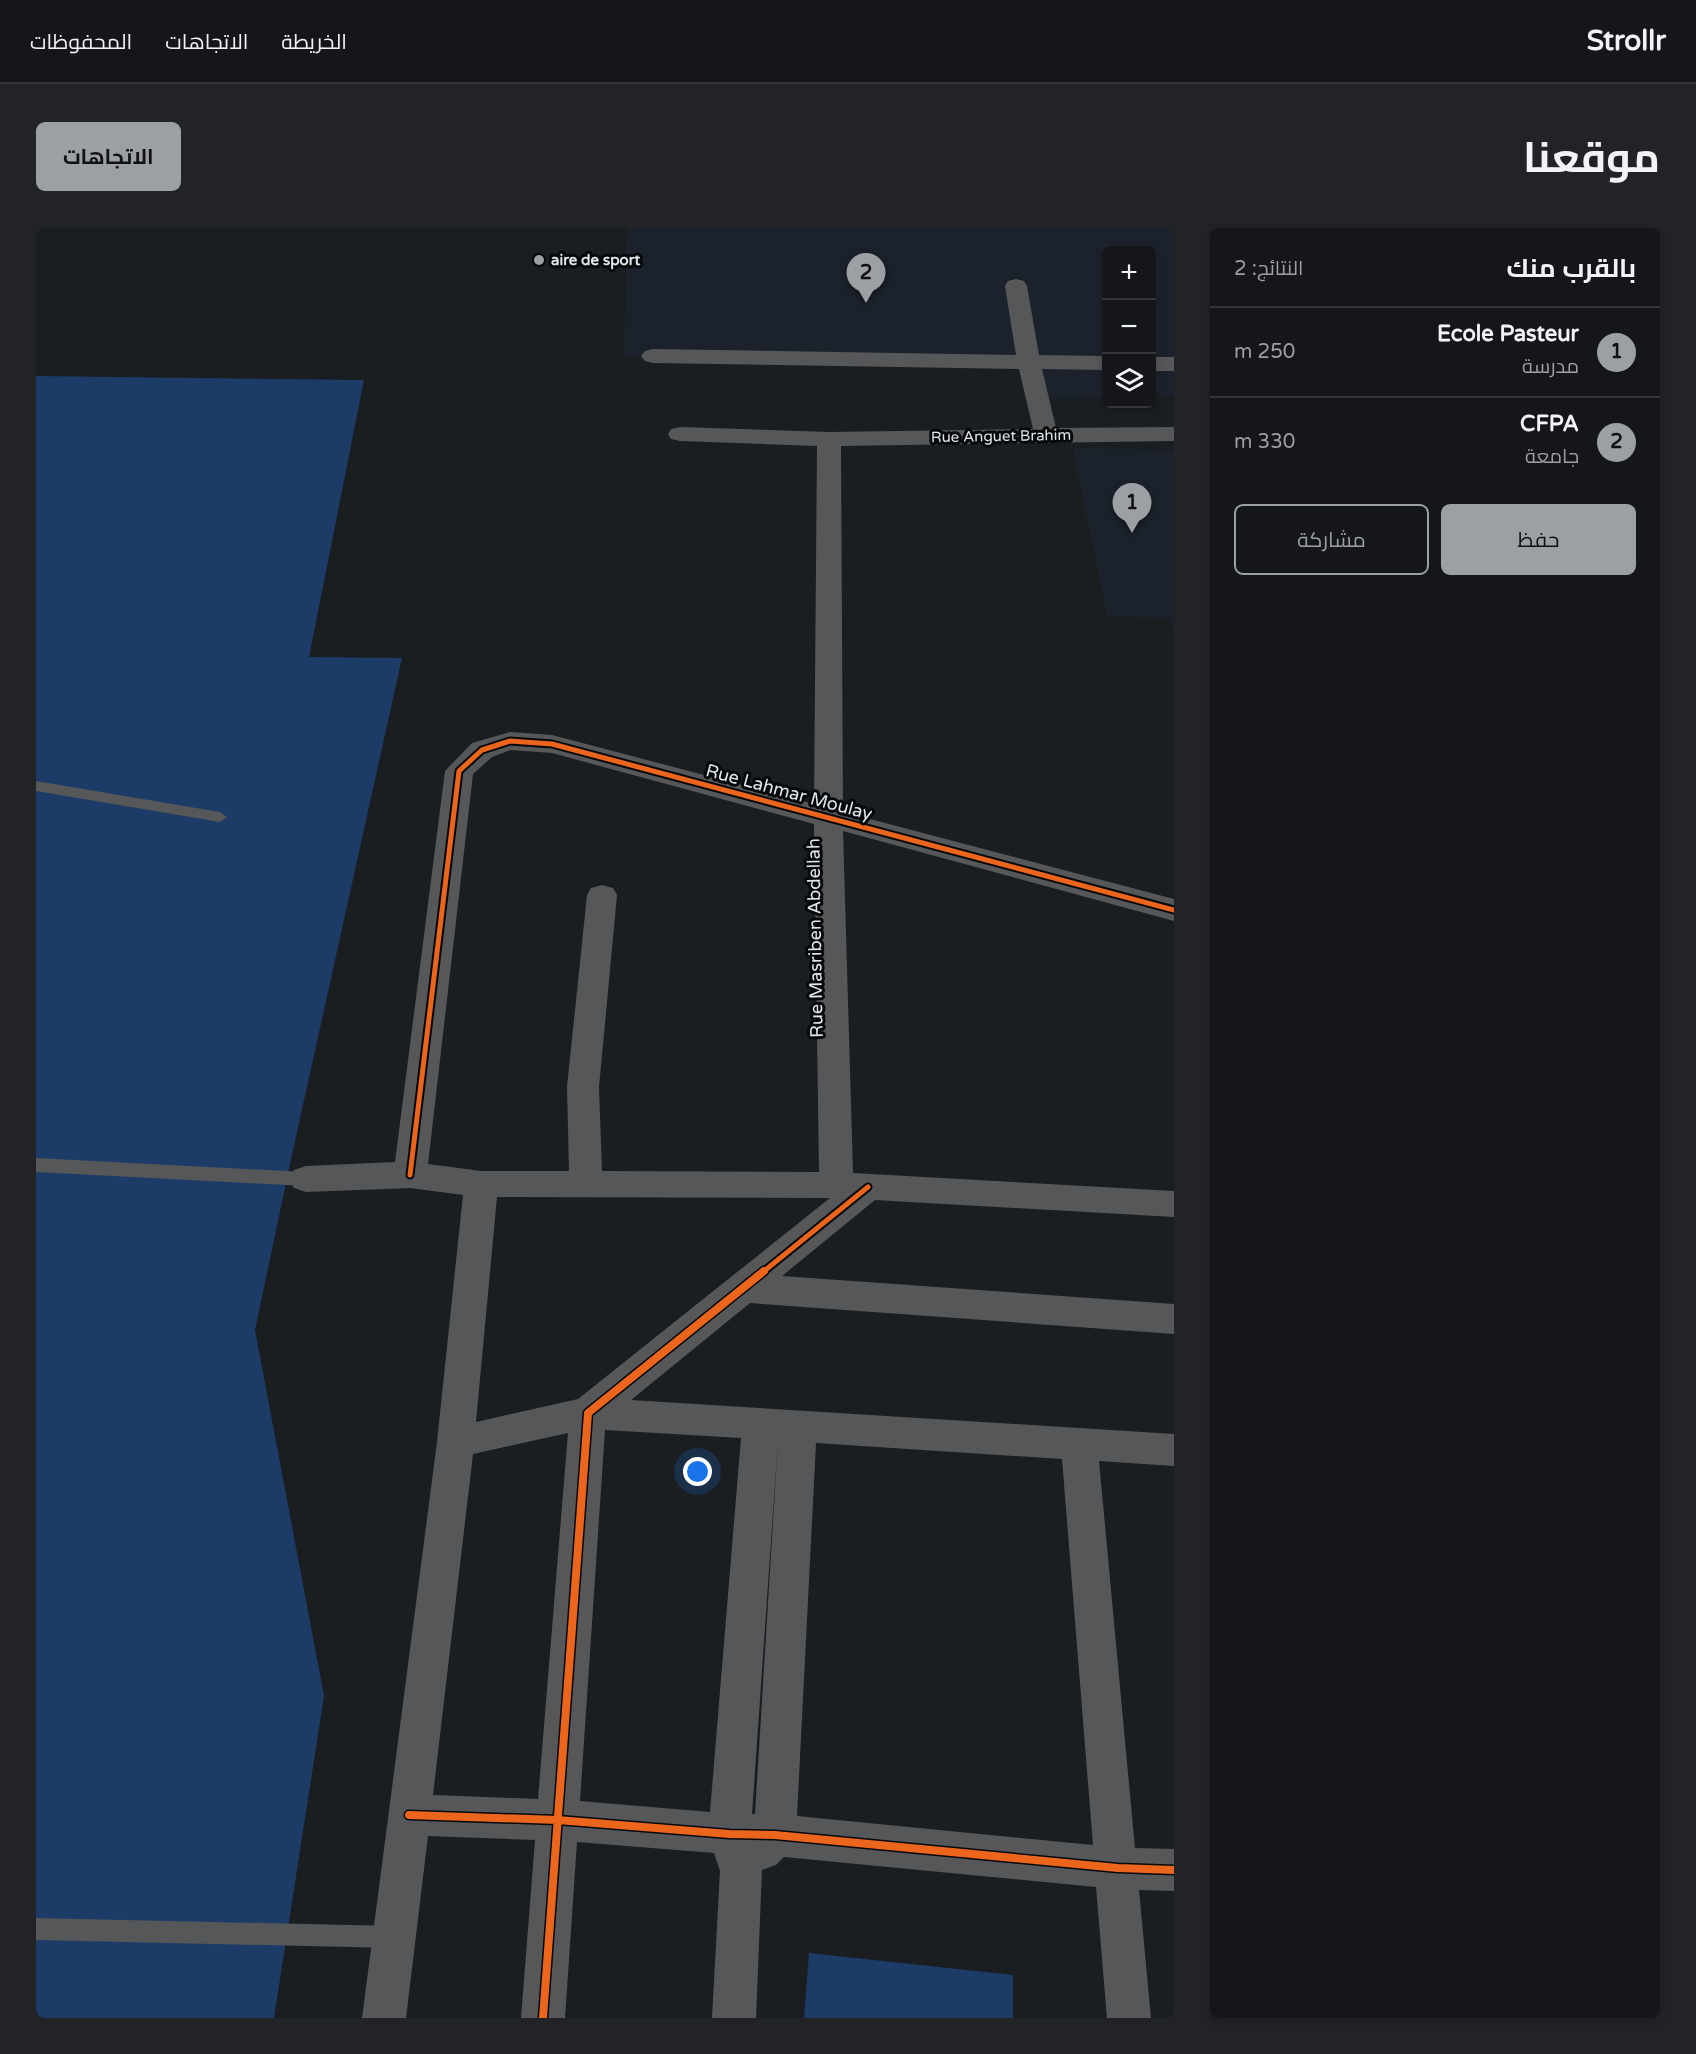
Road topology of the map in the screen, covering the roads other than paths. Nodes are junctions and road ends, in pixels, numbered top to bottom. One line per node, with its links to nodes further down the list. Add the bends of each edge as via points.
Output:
1 (1016, 286): 3 (street)
2 (653, 356): 3 (street)
3 (1029, 362): 4 (street); 9 (street)
4 (1102, 363)
5 (1156, 364): 6 (street)
6 (1174, 364)
7 (680, 434): 10 (street, Rue Anguet Brahim)
8 (1174, 434): 9 (street, Rue Anguet Brahim)
9 (1046, 435): 10 (street, Rue Anguet Brahim)
10 (829, 439): 13 (street, Rue Masriben Abdellah)
11 (36, 786): 12 (lane)
12 (220, 817)
13 (828, 818): 15 (street, Rue Lahmar Moulay); 17 (street, Rue Lahmar Moulay, via 552,744 510,741 482,750 459,771); 21 (street, Rue Masriben Abdellah)
14 (602, 895): 20 (street, via 584,1087)
15 (1174, 910)
16 (36, 1165): 18 (lane)
17 (410, 1175): 18 (street); 19 (street)
18 (306, 1179)
19 (482, 1184): 20 (street); 27 (street)
20 (586, 1184): 21 (street)
21 (852, 1186): 22 (street); 23 (street)
22 (1174, 1204)
23 (743, 1288): 24 (street); 25 (street)
24 (1174, 1319)
25 (588, 1413): 26 (street); 27 (street); 31 (street)
26 (779, 1425): 28 (street); 32 (street); 33 (street)
27 (456, 1442): 30 (street)
28 (1079, 1445): 29 (street); 34 (street)
29 (1174, 1450)
30 (410, 1815): 31 (street); 37 (street)
31 (558, 1820): 33 (street); 39 (street)
32 (775, 1835): 33 (street); 34 (street)
33 (735, 1853): 40 (street)
34 (1118, 1868): 35 (street); 41 (street)
35 (1174, 1870)
36 (36, 1929): 37 (lane)
37 (394, 1937): 38 (street)
38 (384, 2018)
39 (543, 2018)
40 (734, 2018)
41 (1129, 2018)

